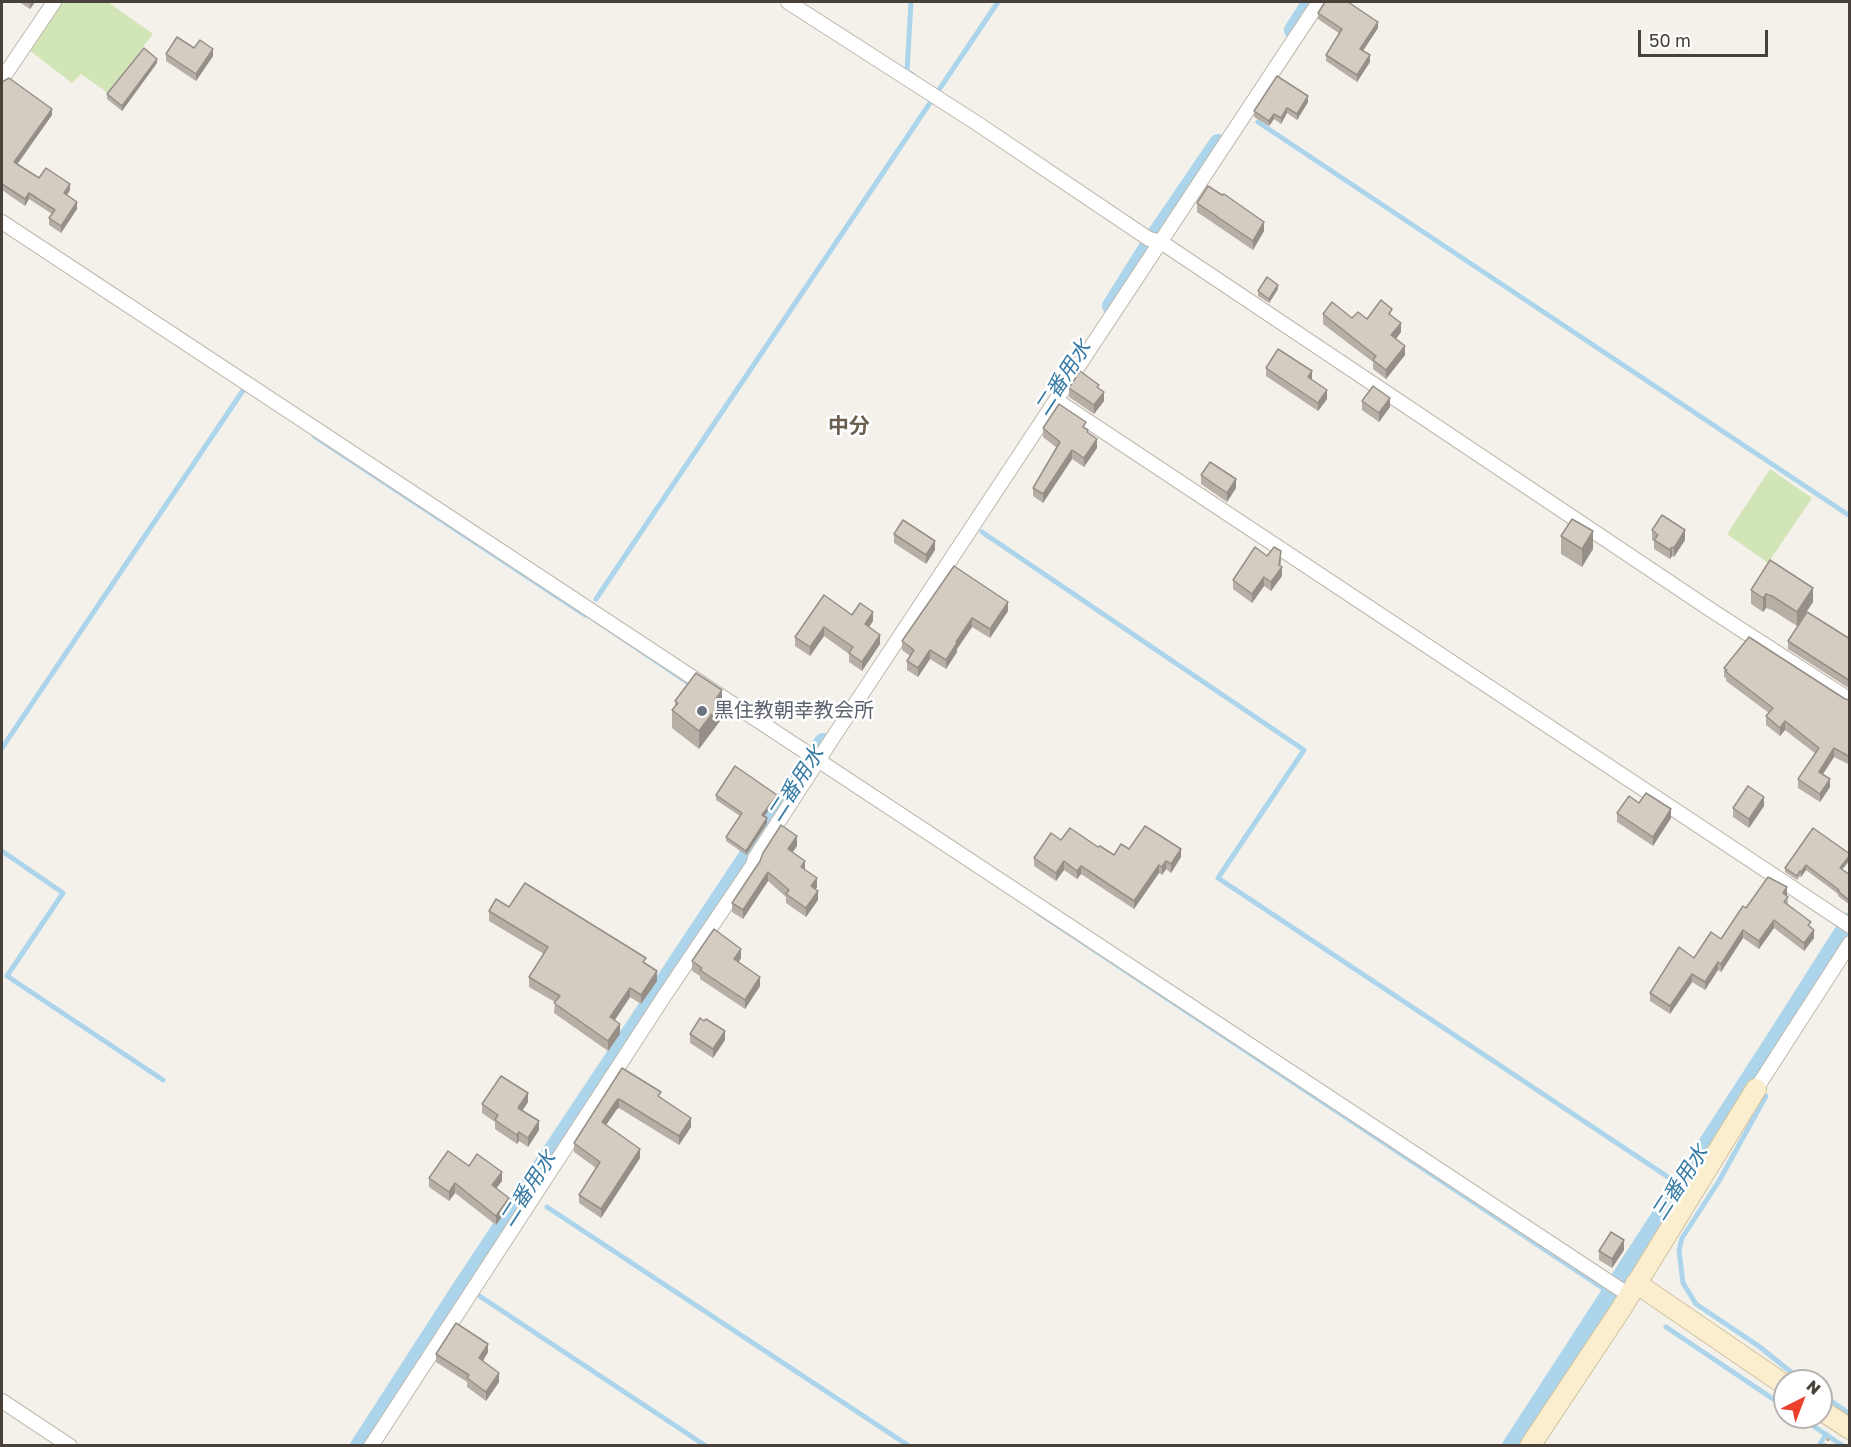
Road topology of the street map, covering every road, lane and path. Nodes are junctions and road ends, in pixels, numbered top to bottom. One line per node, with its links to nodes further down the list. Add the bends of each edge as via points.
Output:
1 (54, 2): 4 (street)
2 (789, 2): 6 (street)
3 (1319, 2): 6 (street)
4 (2, 79)
5 (2, 222): 9 (street)
6 (1156, 241): 7 (street); 8 (street)
7 (1056, 400): 9 (street); 10 (street)
8 (1850, 700)
9 (815, 758): 13 (street, via 1390,1139); 20 (street, via 753,866)
10 (1847, 925)
11 (1850, 943): 12 (street)
12 (1756, 1089): 13 (street)
13 (1623, 1287): 14 (street); 21 (street)
14 (1773, 1378)
15 (2, 1401): 19 (street)
16 (1833, 1418): 17 (street)
17 (1850, 1429)
18 (1829, 1438): 22 (path)
19 (70, 1446)
20 (371, 1446)
21 (1530, 1446)
22 (1824, 1446)

